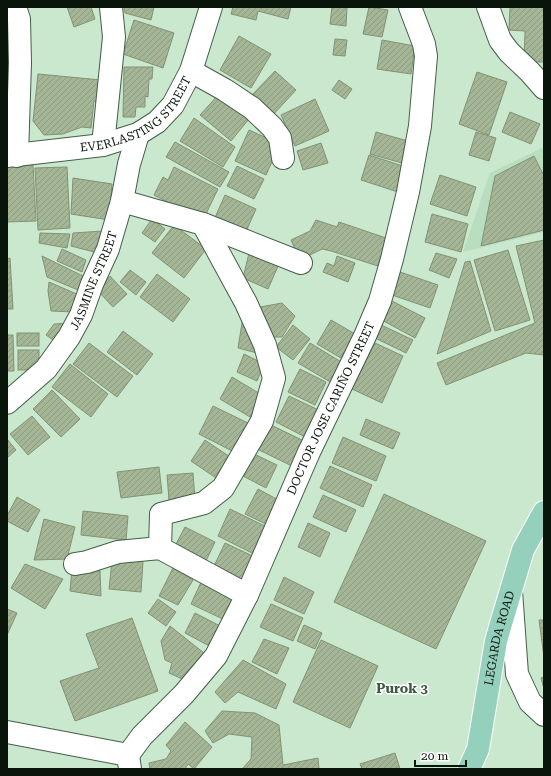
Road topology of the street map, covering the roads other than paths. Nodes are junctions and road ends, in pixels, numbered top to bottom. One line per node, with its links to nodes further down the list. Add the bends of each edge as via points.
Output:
1 (15, 7): 10 (street, via 19,19 20,63)
2 (111, 7): 9 (street, via 114,36)
3 (211, 7): 6 (street, EVERLASTING STREET)
4 (410, 7): 20 (street, DOCTOR JOSE CARIÑO STREET, via 426,56 420,126 408,192 384,287 368,329 309,452)
5 (488, 7): 7 (street, via 500,40)
6 (191, 71): 8 (street, EVERLASTING STREET, via 173,105 157,122); 11 (street, via 252,108 280,138)
7 (544, 88)
8 (138, 134): 9 (street, EVERLASTING STREET); 12 (street, JASMINE STREET)
9 (103, 145): 10 (street, EVERLASTING STREET)
10 (12, 156)
11 (283, 158)
12 (122, 201): 13 (street); 15 (street, JASMINE STREET, via 108,249 69,337 46,369)
13 (203, 224): 14 (street); 17 (street, via 246,303 265,345 274,378 262,421 223,488 204,503 161,514)
14 (301, 264)
15 (7, 403)
16 (544, 512): 19 (main road, LEGARDA ROAD, via 523,550)
17 (160, 548): 18 (street, via 118,552); 20 (street)
18 (75, 564)
19 (511, 590): 21 (street, via 517,674 530,702); 24 (main road, LEGARDA ROAD, via 496,642 478,749)
20 (247, 595): 23 (street, DOCTOR JOSE CARIÑO STREET, via 216,656 184,694 142,736)
21 (544, 715)
22 (7, 732): 23 (street)
23 (129, 762)
24 (470, 769)

